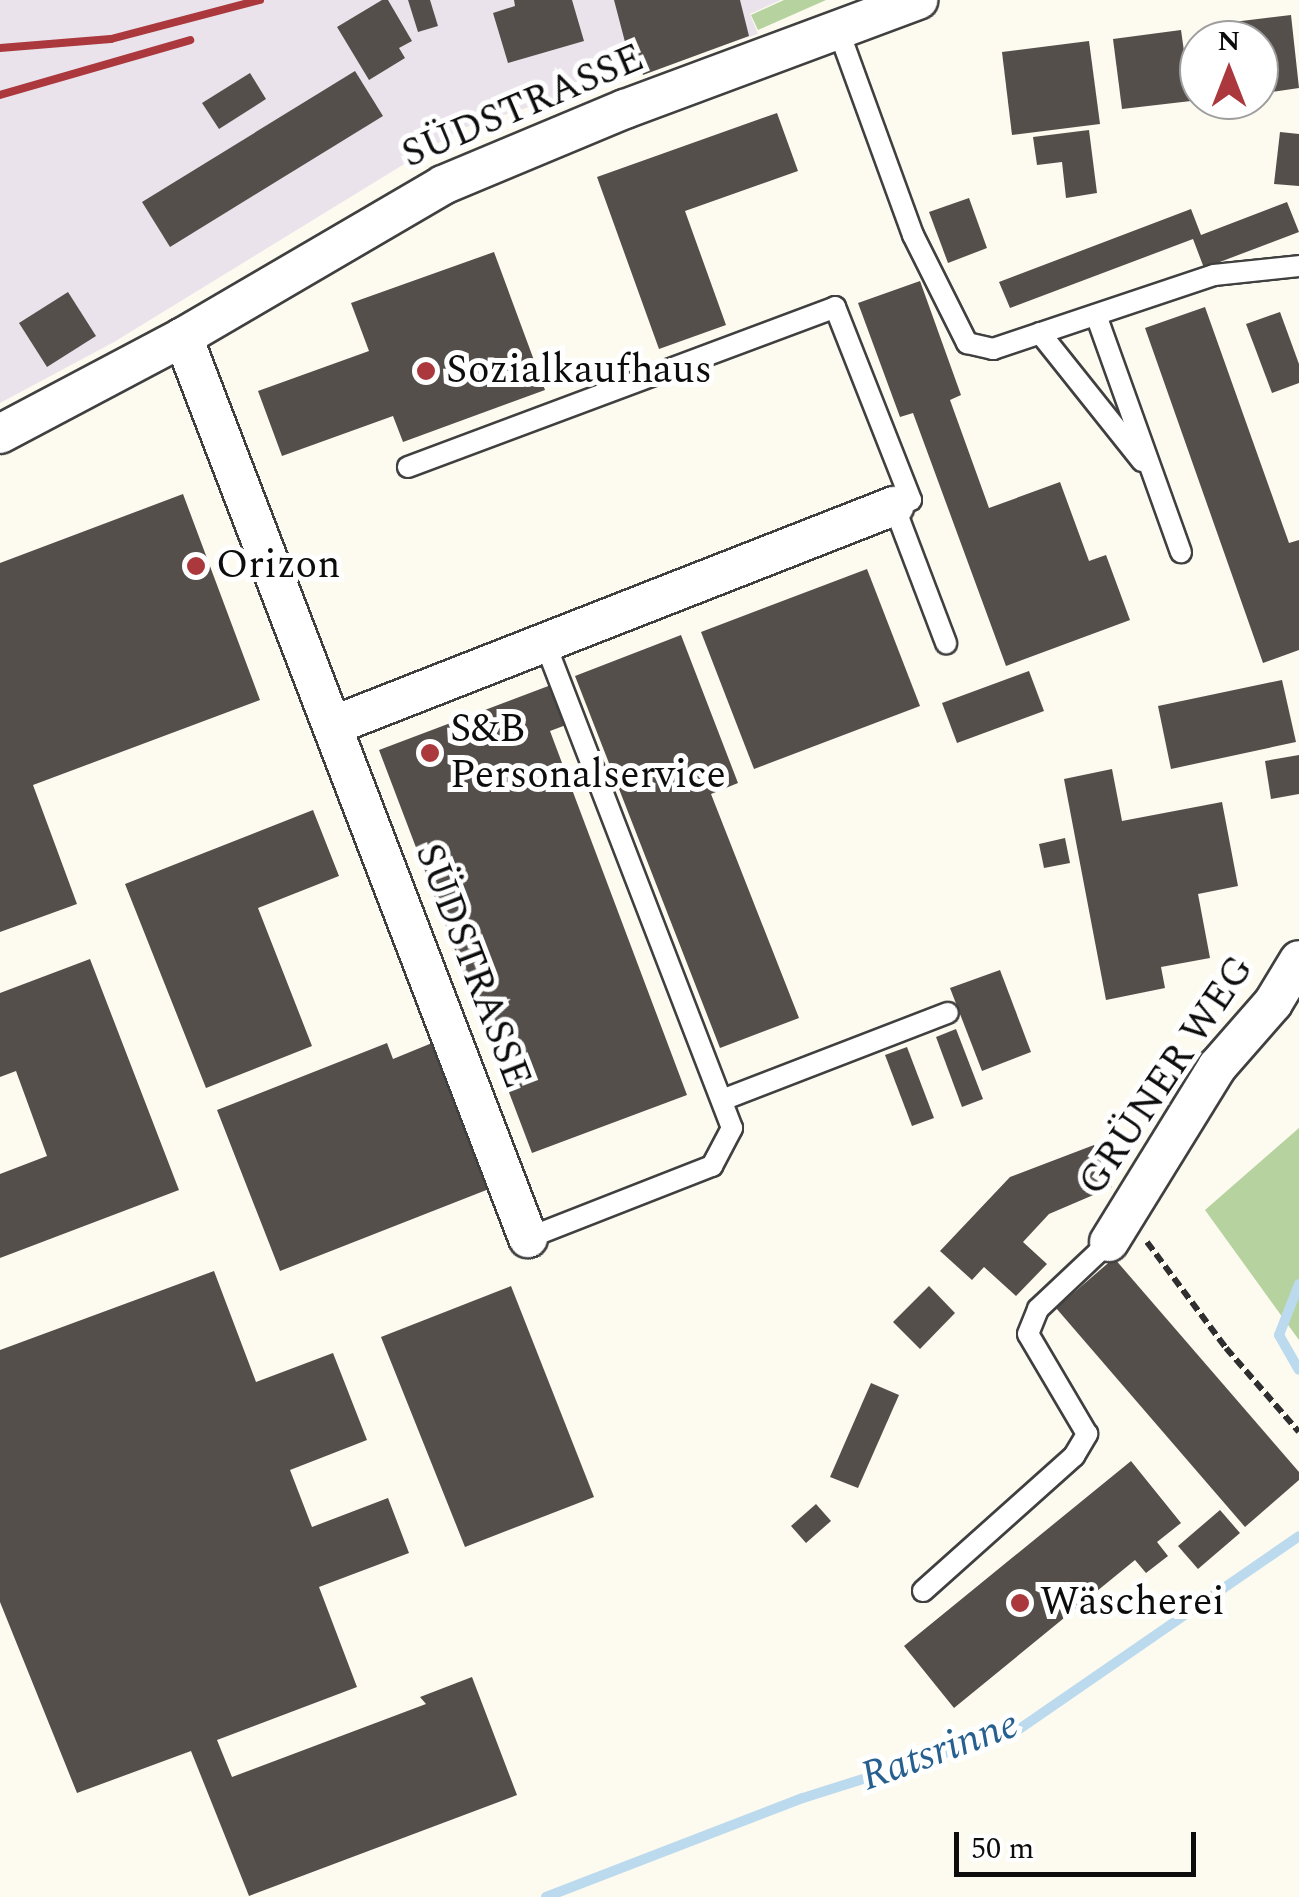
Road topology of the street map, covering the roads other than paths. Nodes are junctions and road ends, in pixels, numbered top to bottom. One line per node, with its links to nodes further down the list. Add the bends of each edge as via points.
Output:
1 (918, 0): 2 (street, SÜDSTRASSE)
2 (838, 29): 5 (lane, via 914,235 967,343 993,349); 6 (street, SÜDSTRASSE, via 460,176)
3 (1299, 266): 4 (lane, via 1214,275)
4 (1096, 315): 5 (lane); 9 (lane)
5 (1040, 333): 9 (lane)
6 (183, 337): 7 (street, SÜDSTRASSE); 14 (street, SÜDSTRASSE)
7 (0, 434)
8 (408, 467): 10 (lane, via 835,307 911,500)
9 (1151, 473): 11 (lane)
10 (894, 506): 12 (street); 13 (lane)
11 (1181, 552)
12 (545, 643): 14 (street); 17 (lane)
13 (946, 643)
14 (332, 726): 19 (street, SÜDSTRASSE)
15 (1299, 960): 18 (street, GRÜNER WEG, via 1273,1003 1217,1066)
16 (948, 1013): 17 (lane)
17 (722, 1100): 19 (lane, via 732,1128 712,1166)
18 (1118, 1227): 20 (lane, via 1038,1309 1028,1334 1087,1434 1074,1456)
19 (528, 1238)
20 (923, 1591)

